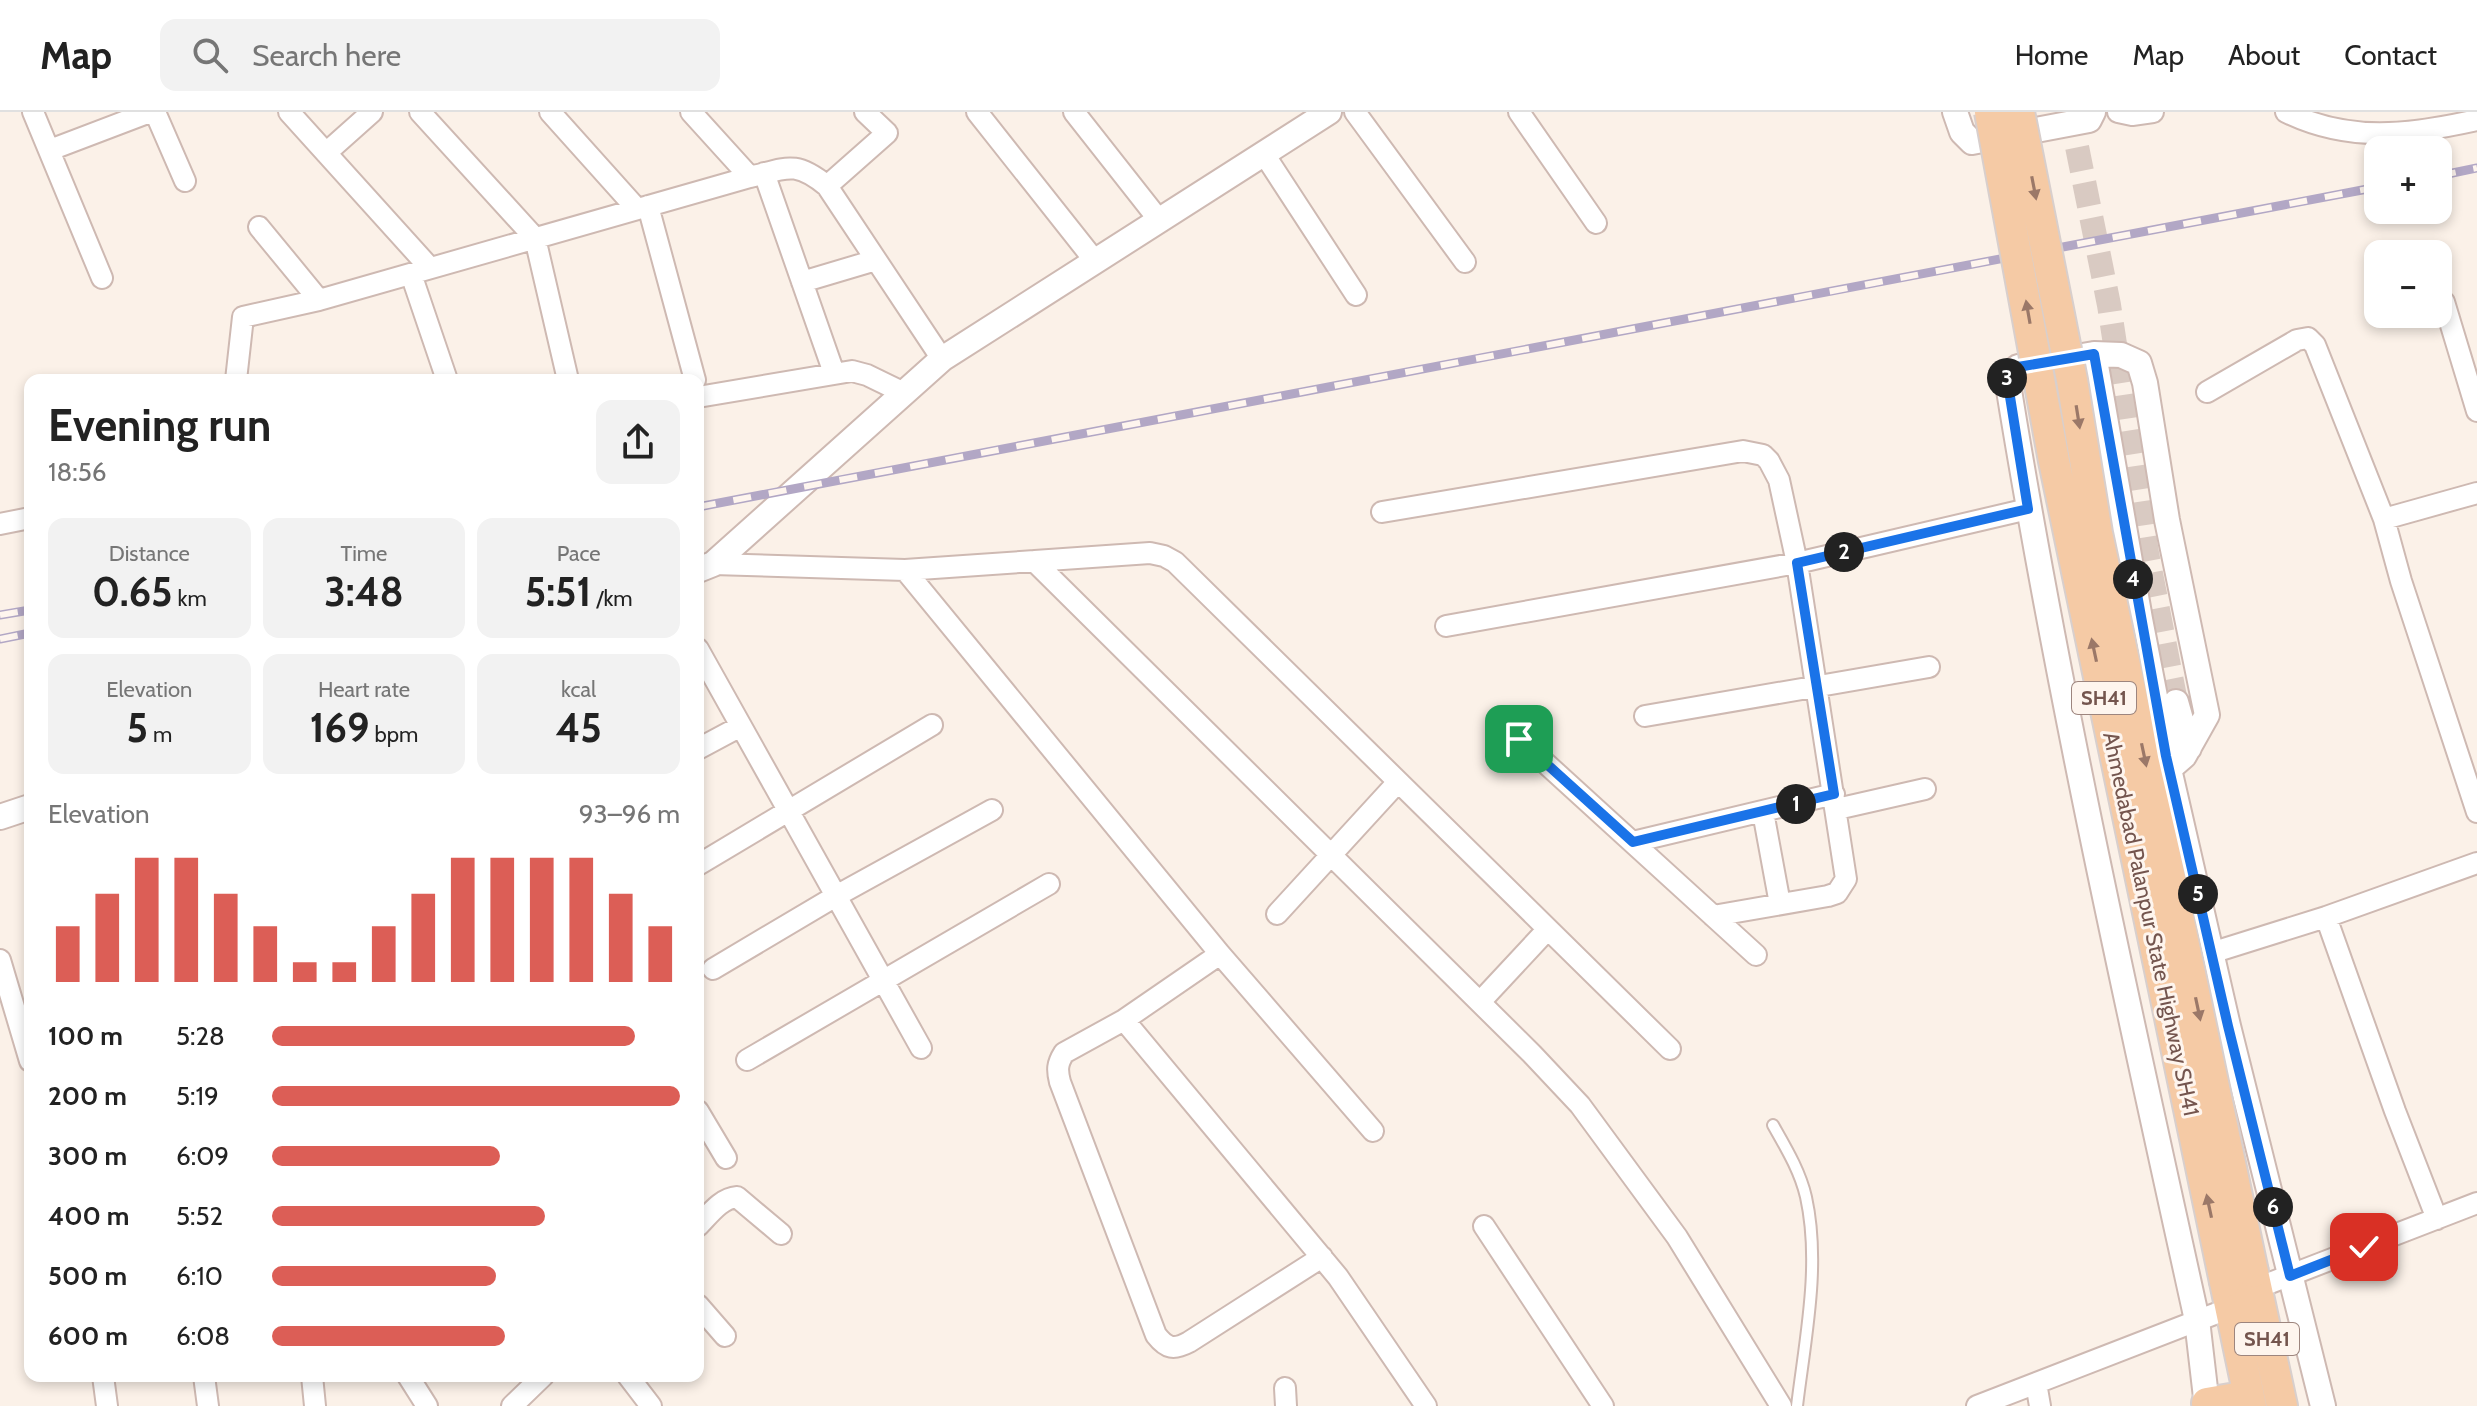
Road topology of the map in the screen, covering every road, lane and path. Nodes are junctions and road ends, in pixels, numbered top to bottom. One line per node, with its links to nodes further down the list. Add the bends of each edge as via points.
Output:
1 (33, 112): 22 (street)
2 (153, 112): 22 (street); 26 (street)
3 (289, 112): 23 (street)
4 (372, 112): 23 (street)
5 (420, 112): 32 (street)
6 (550, 112): 28 (street)
7 (691, 112): 25 (street)
8 (865, 112): 27 (street, via 887,133)
9 (1074, 112): 29 (street)
10 (1329, 112): 24 (street)
11 (1355, 112): 35 (street)
12 (1519, 112): 30 (street)
13 (1955, 112): 16 (street, via 1972,142 2089,120)
14 (1990, 112): 118 (main road, Ahmedabad Palanpur State Highway SH41 / SH41, one-way to 14, bridge, via 2054,461)
15 (2019, 112): 118 (main road, Ahmedabad Palanpur State Highway SH41 / SH41, one-way to 118, bridge)
16 (2093, 112)
17 (2118, 112): 18 (street)
18 (2153, 112)
19 (2286, 112): 21 (street, via 2312,124 2365,133 2402,134)
20 (983, 114): 34 (street)
21 (2477, 120)
22 (50, 150): 37 (street)
23 (326, 153): 36 (street)
24 (1264, 154): 29 (street); 39 (street)
25 (757, 175): 27 (street, via 797,168); 28 (street); 38 (street)
26 (185, 181)
27 (827, 186): 33 (street)
28 (642, 208): 32 (street); 48 (street)
29 (1159, 220): 34 (street)
30 (1596, 223)
31 (259, 227): 40 (street)
32 (535, 238): 36 (street); 47 (street)
33 (876, 260): 38 (street); 43 (street)
34 (1095, 261): 43 (street)
35 (1465, 262)
36 (420, 271): 40 (street); 46 (street)
37 (102, 278)
38 (802, 282): 44 (street)
39 (1356, 295)
40 (319, 300): 45 (street, via 243,317)
41 (2452, 328): 52 (street)
42 (2094, 354): 54 (street, via 2018,367 2007,378); 73 (street, via 2121,355 2139,363 2145,383 2207,715); 74 (street)
43 (942, 359): 51 (street)
44 (834, 373): 49 (street); 51 (street, via 867,375)
45 (237, 374)
46 (446, 374)
47 (567, 374)
48 (692, 374)
49 (704, 391)
50 (2207, 392): 57 (street, via 2297,340 2312,341)
51 (904, 393): 61 (street)
52 (2477, 411)
53 (2477, 493): 57 (street)
54 (2028, 509): 60 (street); 120 (street)
55 (1382, 512): 60 (street, via 1754,451 1769,461 1779,480)
56 (24, 519): 58 (street)
57 (2384, 519): 82 (street)
58 (0, 524)
59 (1034, 561): 62 (street); 75 (street, via 1150,553 1175,562); 85 (street)
60 (1797, 563): 63 (street); 66 (street)
61 (705, 567): 62 (street)
62 (905, 570): 96 (street)
63 (1446, 626)
64 (704, 660): 70 (street)
65 (1929, 667): 66 (street)
66 (1817, 685): 68 (street); 77 (street)
67 (2176, 702): 73 (street)
68 (1645, 716)
69 (932, 725): 80 (street)
70 (741, 726): 72 (street); 80 (street)
71 (1519, 739): 84 (street)
72 (704, 746)
73 (2189, 748): 74 (street)
74 (2169, 769): 95 (street)
75 (1397, 783): 85 (street); 94 (street)
76 (1925, 789): 77 (street)
77 (1836, 802): 81 (street); 90 (street, via 1844,886 1828,896)
78 (24, 809): 83 (street)
79 (992, 810): 89 (street)
80 (789, 812): 86 (street); 89 (street)
81 (1763, 812): 84 (street); 90 (street)
82 (2477, 812)
83 (0, 817)
84 (1633, 842): 92 (street)
85 (1332, 856): 91 (street); 101 (street)
86 (704, 862)
87 (2477, 863): 93 (street)
88 (1049, 884): 100 (street)
89 (836, 896): 99 (street); 100 (street)
90 (1780, 904): 92 (street)
91 (1277, 914)
92 (1713, 916): 97 (street)
93 (2326, 917): 95 (street); 112 (street)
94 (1547, 930): 101 (street); 105 (street)
95 (2211, 953): 117 (street)
96 (1220, 954): 102 (street); 109 (street)
97 (1756, 955)
98 (0, 960): 103 (street)
99 (713, 969)
100 (882, 979): 104 (street); 106 (street)
101 (1480, 1002): 139 (street, via 1580,1105 1677,1237)
102 (1124, 1020): 116 (street); 116 (street, via 1064,1053 1057,1070 1163,1344 1170,1349 1189,1342)
103 (24, 1041)
104 (921, 1048)
105 (1670, 1049)
106 (747, 1060)
107 (704, 1121): 110 (street)
108 (1773, 1125): 140 (lane, via 1797,1168 1812,1235)
109 (1373, 1131)
110 (726, 1158)
111 (2477, 1203): 112 (street)
112 (2437, 1219): 117 (street)
113 (704, 1220): 115 (street, via 733,1196)
114 (1484, 1226): 138 (street)
115 (781, 1234)
116 (1322, 1257): 137 (street)
117 (2290, 1276): 118 (street); 144 (street)
118 (2241, 1288): 120 (street); 129 (main road, Ahmedabad Palanpur State Highway SH41 / SH41); 143 (main road, Ahmedabad Palanpur State Highway SH41 / SH41)
119 (704, 1312): 121 (street)
120 (2197, 1320): 128 (street); 131 (street)
121 (725, 1336)
122 (104, 1382): 132 (street)
123 (205, 1382): 133 (street)
124 (313, 1382): 134 (street)
125 (412, 1382): 135 (street)
126 (534, 1382): 130 (street)
127 (633, 1382): 136 (street)
128 (2036, 1383): 141 (street); 142 (street)
129 (2250, 1401): 131 (main road)
130 (519, 1404)
131 (2207, 1405)
132 (107, 1406)
133 (208, 1406)
134 (315, 1406)
135 (427, 1406)
136 (651, 1406)
137 (1426, 1406)
138 (1603, 1406)
139 (1781, 1406)
140 (1797, 1406)
141 (1977, 1406)
142 (2040, 1406)
143 (2282, 1406)
144 (2323, 1406)

